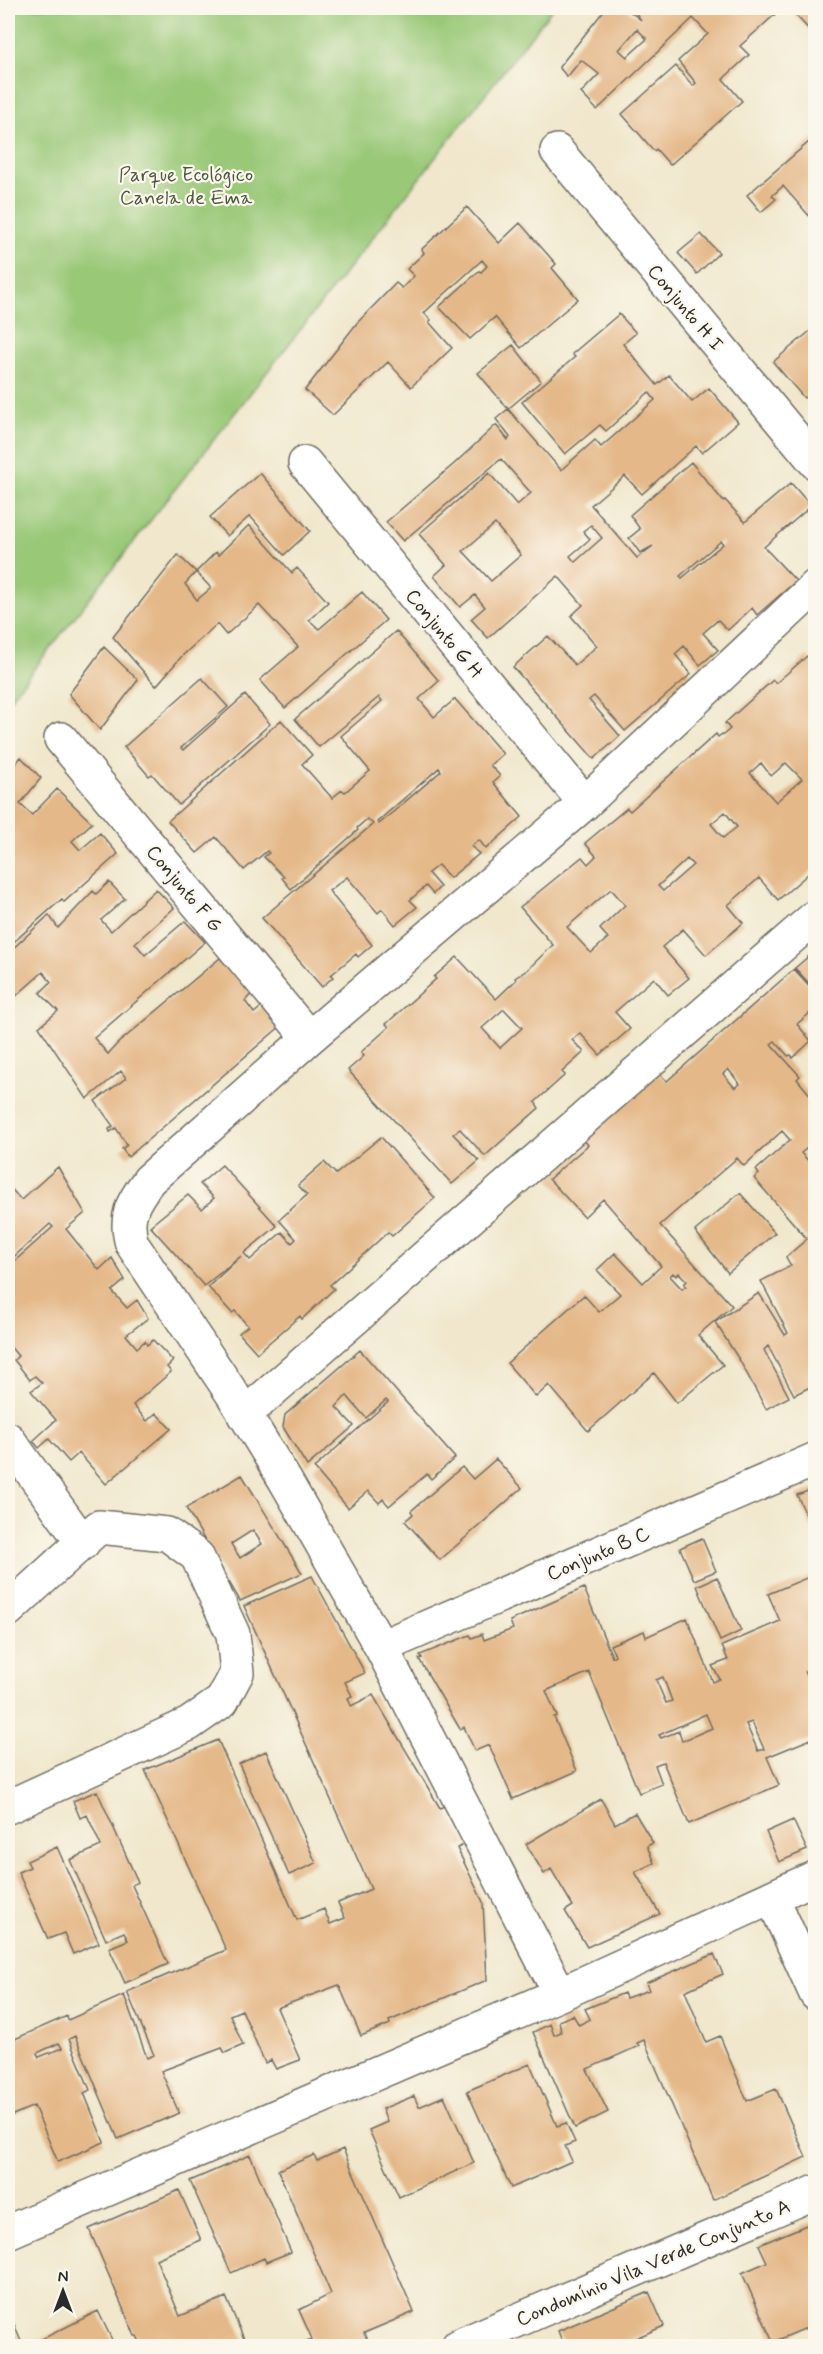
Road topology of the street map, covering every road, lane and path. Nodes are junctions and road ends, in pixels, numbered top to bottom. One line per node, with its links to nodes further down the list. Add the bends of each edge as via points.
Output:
1 (557, 151): 3 (street, Conjunto H I)
2 (304, 463): 6 (street, Conjunto G H)
3 (816, 463)
4 (816, 586): 6 (street)
5 (61, 739): 8 (street, Conjunto F G)
6 (585, 803): 8 (street)
7 (816, 916): 9 (street)
8 (309, 1038): 9 (street, via 149,1180 132,1203 127,1227 132,1244)
9 (244, 1415): 14 (street)
10 (8, 1439): 12 (street)
11 (816, 1459): 14 (street, Conjunto B C)
12 (83, 1543): 13 (street); 15 (street, via 99,1527 138,1530 167,1534 197,1556 233,1634 237,1673 222,1701 189,1724)
13 (8, 1610)
14 (381, 1647): 18 (street)
15 (8, 1807)
16 (815, 1878): 17 (street)
17 (772, 1897): 18 (street); 19 (street)
18 (560, 1994): 21 (street)
19 (816, 1994)
20 (816, 2192): 22 (street, Condomínio Vila Verde Conjunto A)
21 (8, 2232)
22 (458, 2346)

